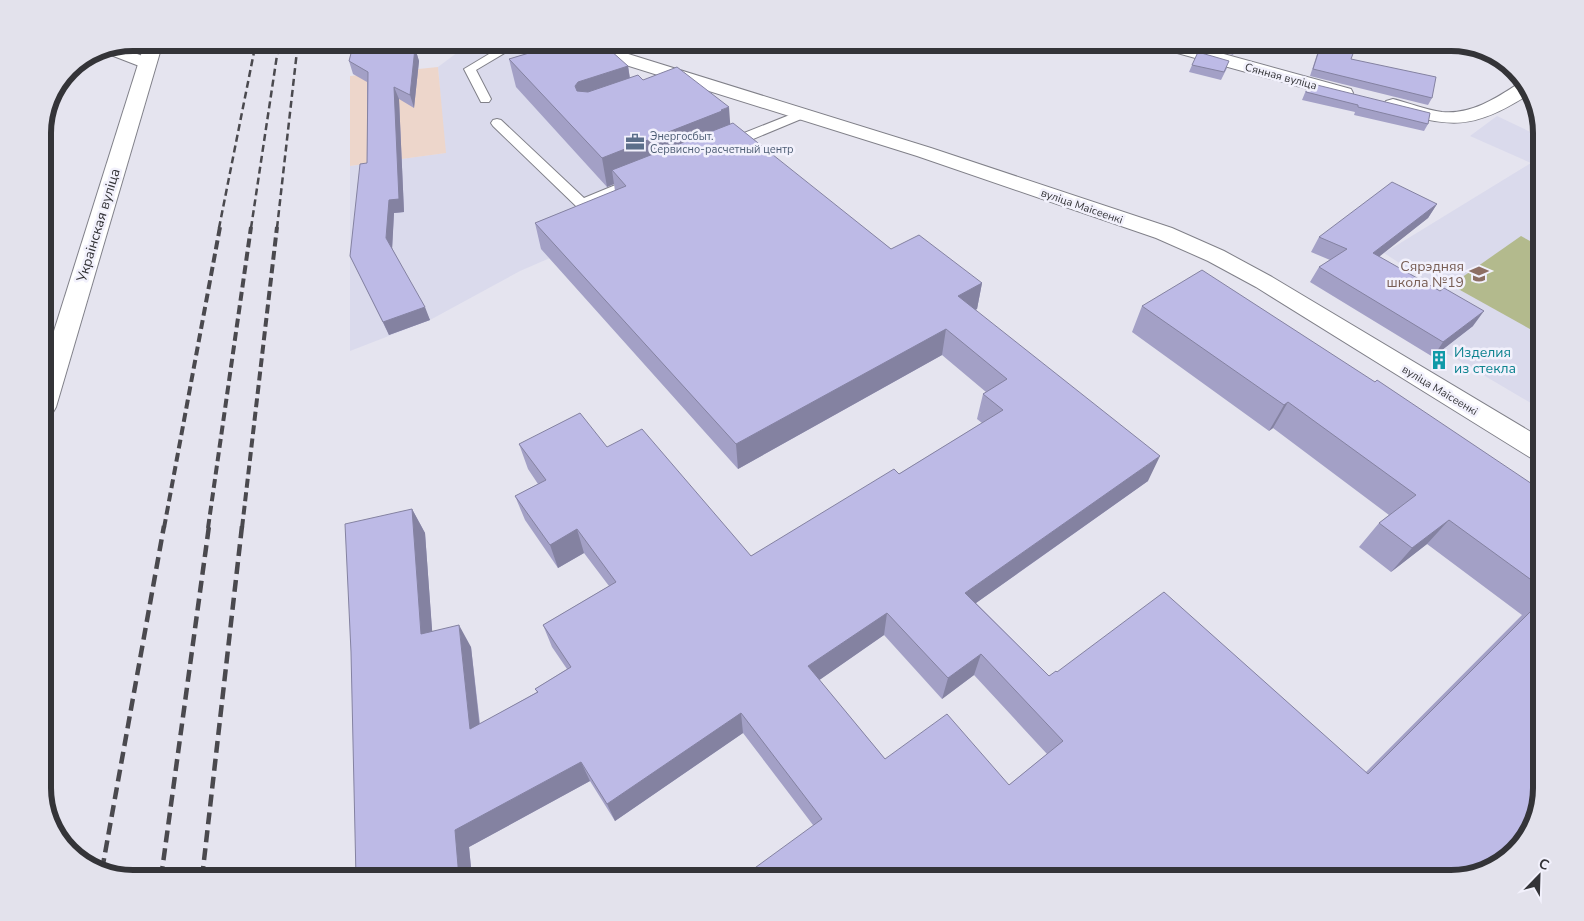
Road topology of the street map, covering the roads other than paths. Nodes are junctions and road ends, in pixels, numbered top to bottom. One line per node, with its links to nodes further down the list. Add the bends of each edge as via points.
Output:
1 (151, 51): 6 (street, Украінская вуліца)
2 (502, 51): 9 (lane, via 470,69)
3 (601, 51): 11 (street, вуліца Маісеенкі, via 684,83)
4 (1191, 51): 8 (street, Сянная вуліца)
5 (118, 53): 6 (street)
6 (147, 64): 15 (street, Украінская вуліца)
7 (1521, 90): 10 (street, via 1492,108 1457,118)
8 (1362, 98)
9 (484, 99)
10 (1380, 102)
11 (802, 114): 13 (lane); 16 (street, вуліца Маісеенкі, via 1164,233 1216,256)
12 (497, 123): 14 (lane, via 582,204)
13 (720, 148)
14 (646, 178)
15 (51, 381)
16 (1533, 446)

